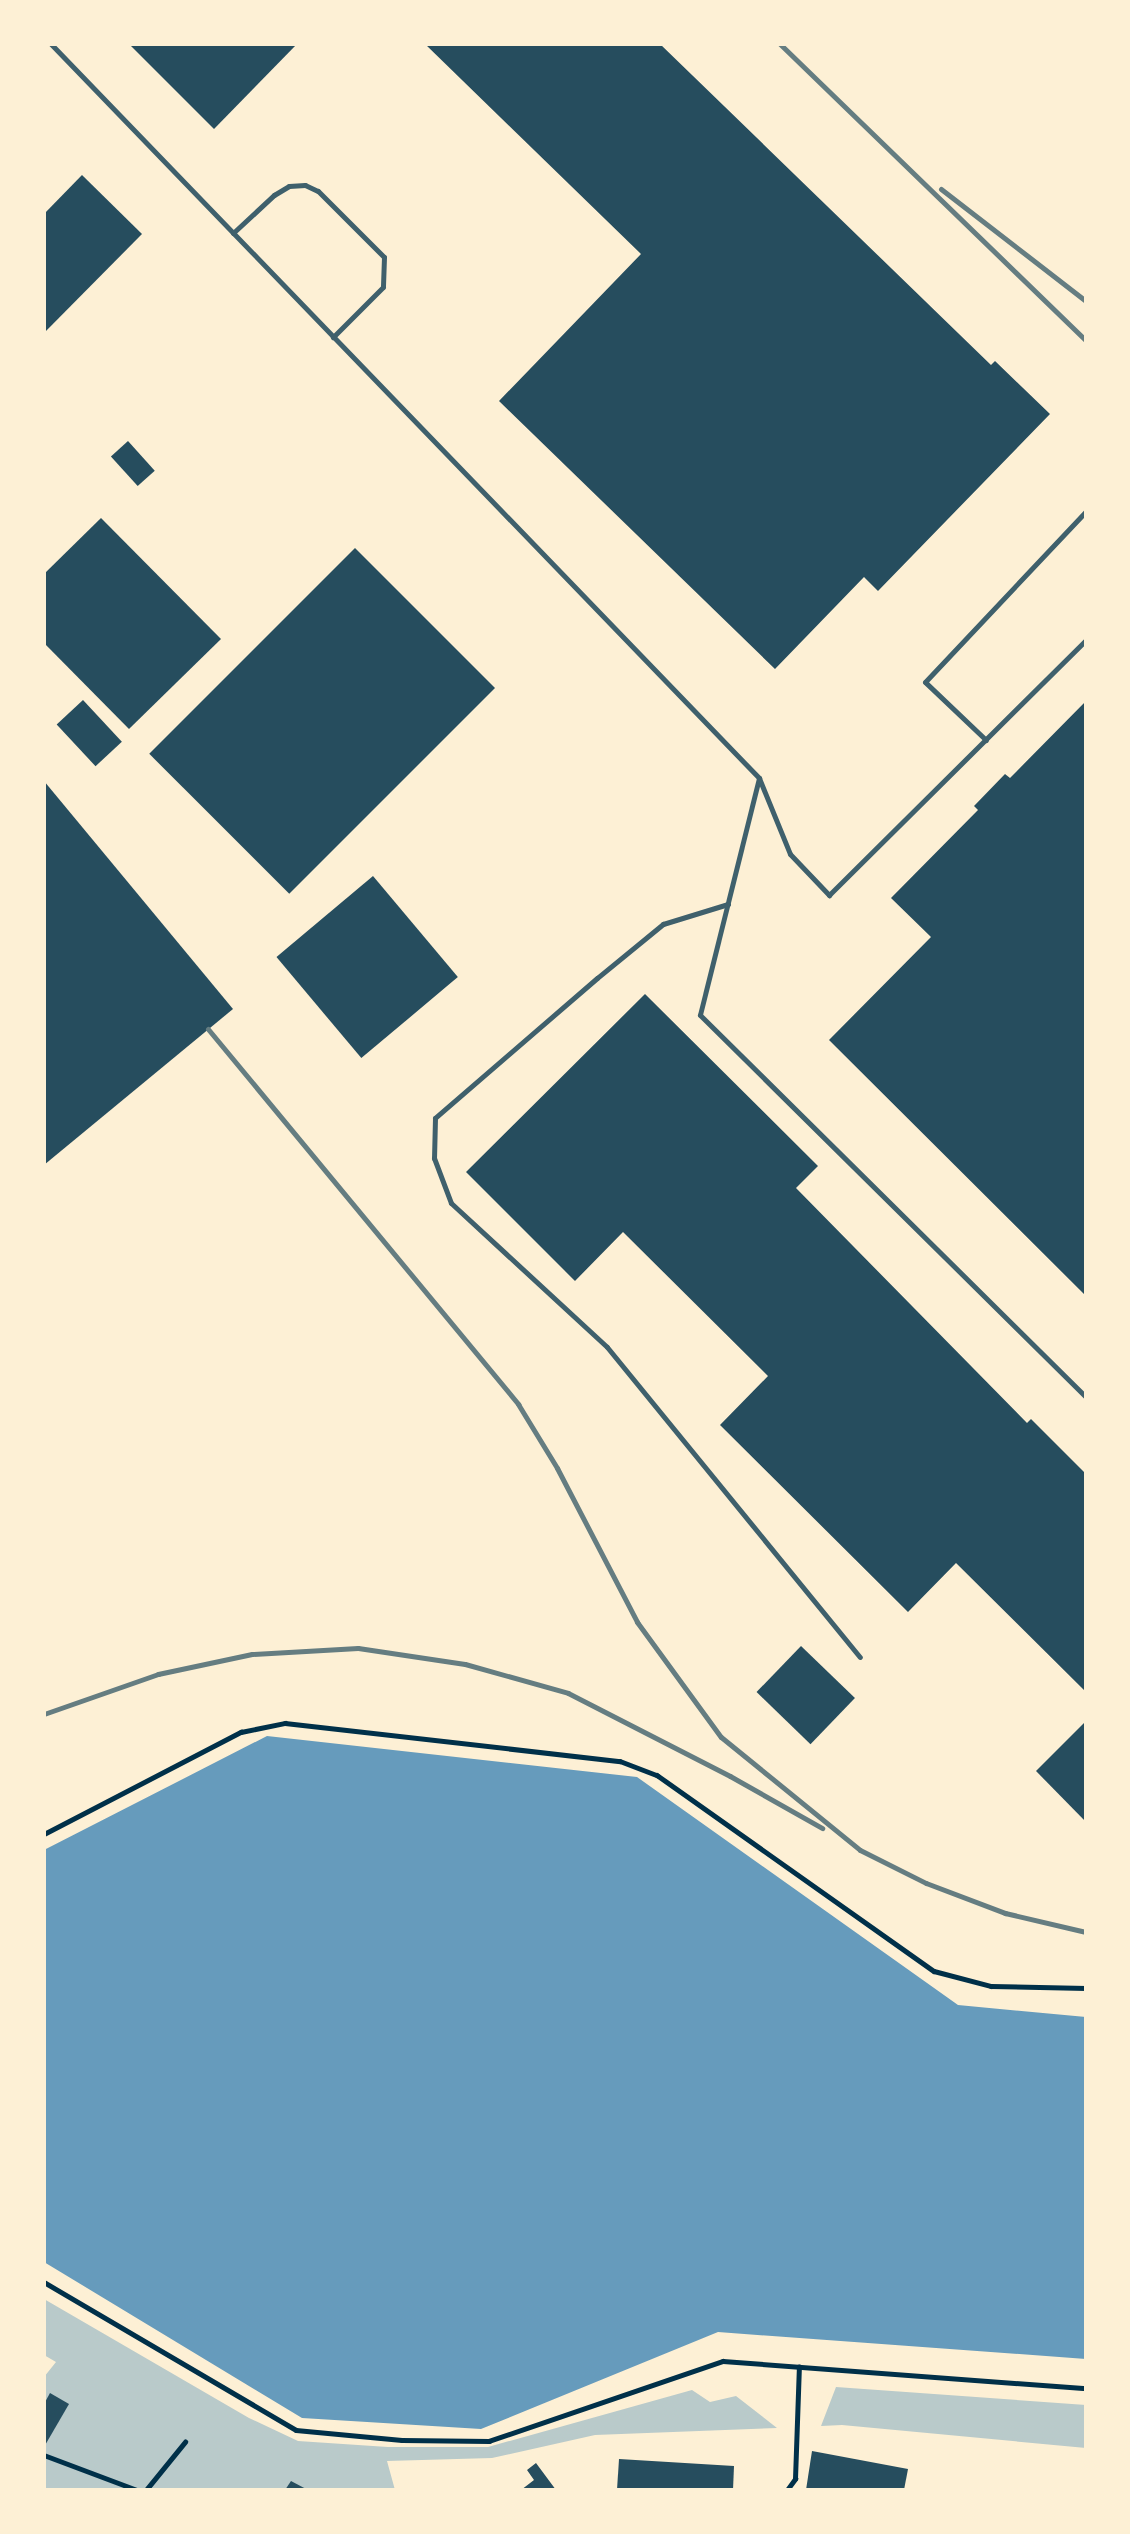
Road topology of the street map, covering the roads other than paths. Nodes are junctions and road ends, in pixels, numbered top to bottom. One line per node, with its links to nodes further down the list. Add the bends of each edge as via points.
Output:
1 (51, 44): 2 (lane)
2 (233, 233): 3 (lane); 3 (lane, via 274,195 289,186 305,185 318,191 384,257 383,287)
3 (333, 337): 7 (lane)
4 (1086, 511): 6 (lane, via 925,682)
5 (1086, 640): 6 (lane)
6 (986, 740): 7 (lane, via 830,895 790,854)
7 (759, 778): 8 (lane)
8 (728, 904): 9 (lane, via 700,1015); 10 (lane, via 663,924 435,1118 434,1158 452,1203 607,1347)
9 (1086, 1397)
10 (860, 1657)

